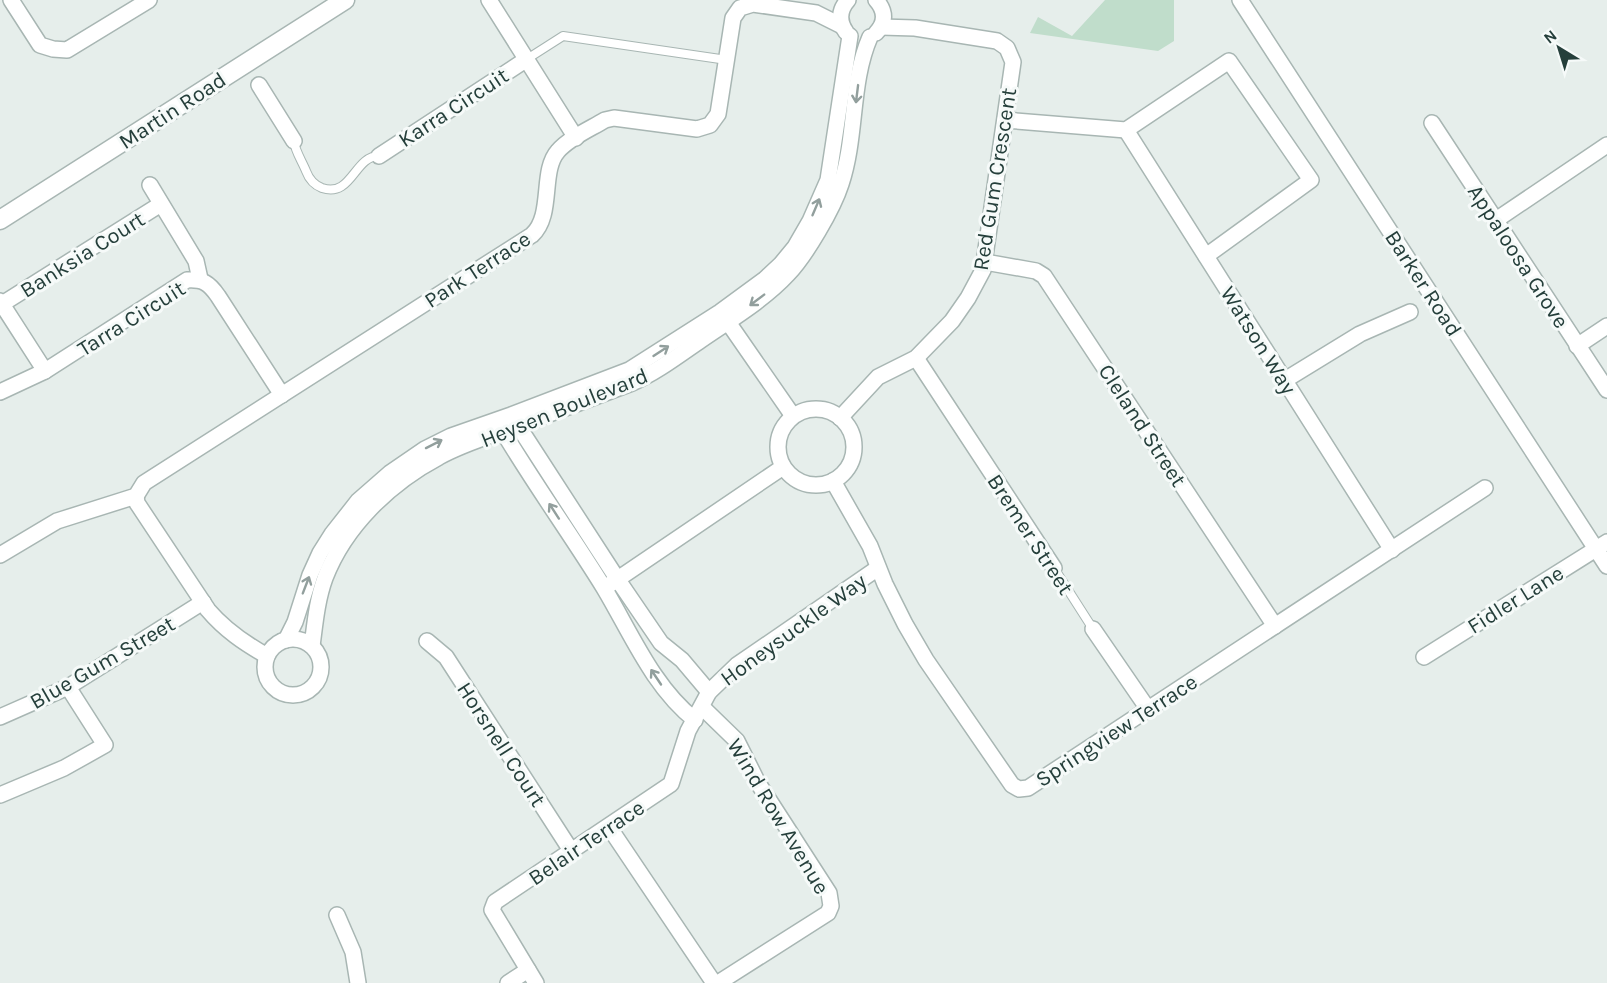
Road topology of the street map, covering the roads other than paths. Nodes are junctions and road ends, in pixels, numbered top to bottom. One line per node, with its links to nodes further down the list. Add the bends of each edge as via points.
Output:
1 (12, 0): 2 (street, via 40,45 67,50)
2 (149, 0)
3 (345, 0): 22 (street, Martin Road)
4 (489, 0): 10 (street)
5 (1240, 0): 46 (street, Barker Road)
6 (846, 3): 7 (street); 9 (street, Heysen Boulevard, via 840,13)
7 (816, 13): 9 (street); 11 (street, Park Terrace, via 753,4 740,8 733,18)
8 (878, 19): 9 (street, via 863,39); 13 (street, Red Gum Crescent, via 997,41 1007,48 1013,62); 29 (street, Heysen Boulevard, one-way to 29, via 862,55 850,148 828,214 789,273 773,288)
9 (846, 31): 29 (street, Heysen Boulevard, one-way to 9, via 795,247 828,180)
10 (527, 59): 11 (lane, via 563,36); 16 (street); 19 (street, Karra Circuit)
11 (727, 60): 16 (street, Park Terrace, via 718,114 710,125 697,129 614,118)
12 (259, 85): 17 (street)
13 (1005, 120): 15 (street); 25 (street, Red Gum Crescent)
14 (1432, 123): 23 (street, Appaloosa Grove)
15 (1126, 129): 24 (street, Watson Way); 24 (street, via 1229,62 1311,180)
16 (576, 138): 37 (street, Park Terrace, via 554,157 542,224 532,235)
17 (294, 141): 19 (lane, via 311,180 327,189 345,185 368,158)
18 (1607, 145): 23 (street)
19 (379, 156)
20 (150, 185): 21 (street, Banksia Court)
21 (161, 204): 26 (street, Banksia Court, via 196,261); 27 (street, Banksia Court)
22 (0, 220)
23 (1496, 220): 31 (street, Appaloosa Grove)
24 (1206, 256): 34 (street, Watson Way)
25 (985, 262): 32 (street, Red Gum Crescent, via 957,313); 55 (street, Cleland Street, via 1036,271 1044,276)
26 (200, 279): 33 (street, Tarra Circuit, via 187,280); 37 (street, Tarra Circuit, via 218,296)
27 (1, 303): 33 (street)
28 (1410, 312): 34 (street, via 1360,333)
29 (724, 317): 38 (street); 40 (street, Heysen Boulevard, via 629,370)
30 (1607, 326): 31 (street)
31 (1577, 346): 35 (street, Appaloosa Grove)
32 (916, 358): 39 (street, Red Gum Crescent, via 878,376); 51 (street, Bremer Street)
33 (45, 371): 36 (street, Tarra Circuit)
34 (1285, 380): 47 (street, Watson Way)
35 (1607, 390)
36 (0, 392)
37 (282, 395): 45 (street, Park Terrace, via 144,483)
38 (793, 416): 39 (street, via 817,409); 42 (street, via 785,424 777,445)
39 (840, 418): 43 (street, via 853,439 854,452 843,474)
40 (515, 421): 41 (street, Heysen Boulevard); 52 (street)
41 (499, 426): 53 (street, Wind Row Avenue, one-way to 41); 57 (street, Heysen Boulevard, one-way to 41, via 320,553 358,501 425,449 451,436); 59 (street, Heysen Boulevard, via 440,456 395,485 368,511 342,546 325,579 315,613)
42 (783, 467): 43 (street, via 790,476 810,485); 52 (street)
43 (833, 481): 50 (street, Springview Terrace, via 870,546)
44 (1485, 488): 47 (street, Springview Terrace)
45 (136, 496): 48 (street, Park Terrace, via 57,521); 54 (street)
46 (1602, 545): 49 (street, Barker Road); 61 (street, Fidler Lane)
47 (1392, 550): 55 (street, Springview Terrace)
48 (0, 555)
49 (1607, 566)
50 (878, 568): 63 (street, Honeysuckle Way, via 737,665); 64 (street, Springview Terrace, via 926,660 1012,785 1019,789 1028,788)
51 (1054, 568): 56 (lane, Bremer Street)
52 (618, 580): 53 (street); 63 (street, via 661,643 682,660)
53 (604, 589): 65 (street, Wind Row Avenue, one-way to 53, via 687,714 659,682)
54 (203, 602): 60 (street, via 240,641); 62 (street, Blue Gum Street)
55 (1275, 626): 64 (street, Springview Terrace)
56 (1093, 629): 64 (street, Bremer Street)
57 (286, 640): 59 (street, via 304,641); 60 (street)
58 (427, 641): 69 (street, Horsnell Court, via 446,657)
59 (312, 646): 60 (street, via 318,653 321,672 312,689 304,694 285,695 269,683)
60 (267, 656)
61 (1424, 657)
62 (68, 687): 66 (street, Blue Gum Street); 67 (street, via 105,745 64,768)
63 (709, 692): 65 (street, Belair Terrace)
64 (1148, 709)
65 (699, 714): 68 (street, Belair Terrace, via 688,730 671,784); 74 (street, Wind Row Avenue, via 737,741 758,783 829,893 831,906 828,913)
66 (0, 717)
67 (0, 795)
68 (609, 826): 69 (street, Belair Terrace); 74 (street)
69 (572, 852): 71 (street, Belair Terrace, via 495,902 492,910)
70 (337, 915): 72 (street, via 353,952)
71 (532, 977): 73 (street)
72 (358, 983)
73 (508, 983)
74 (716, 983)

